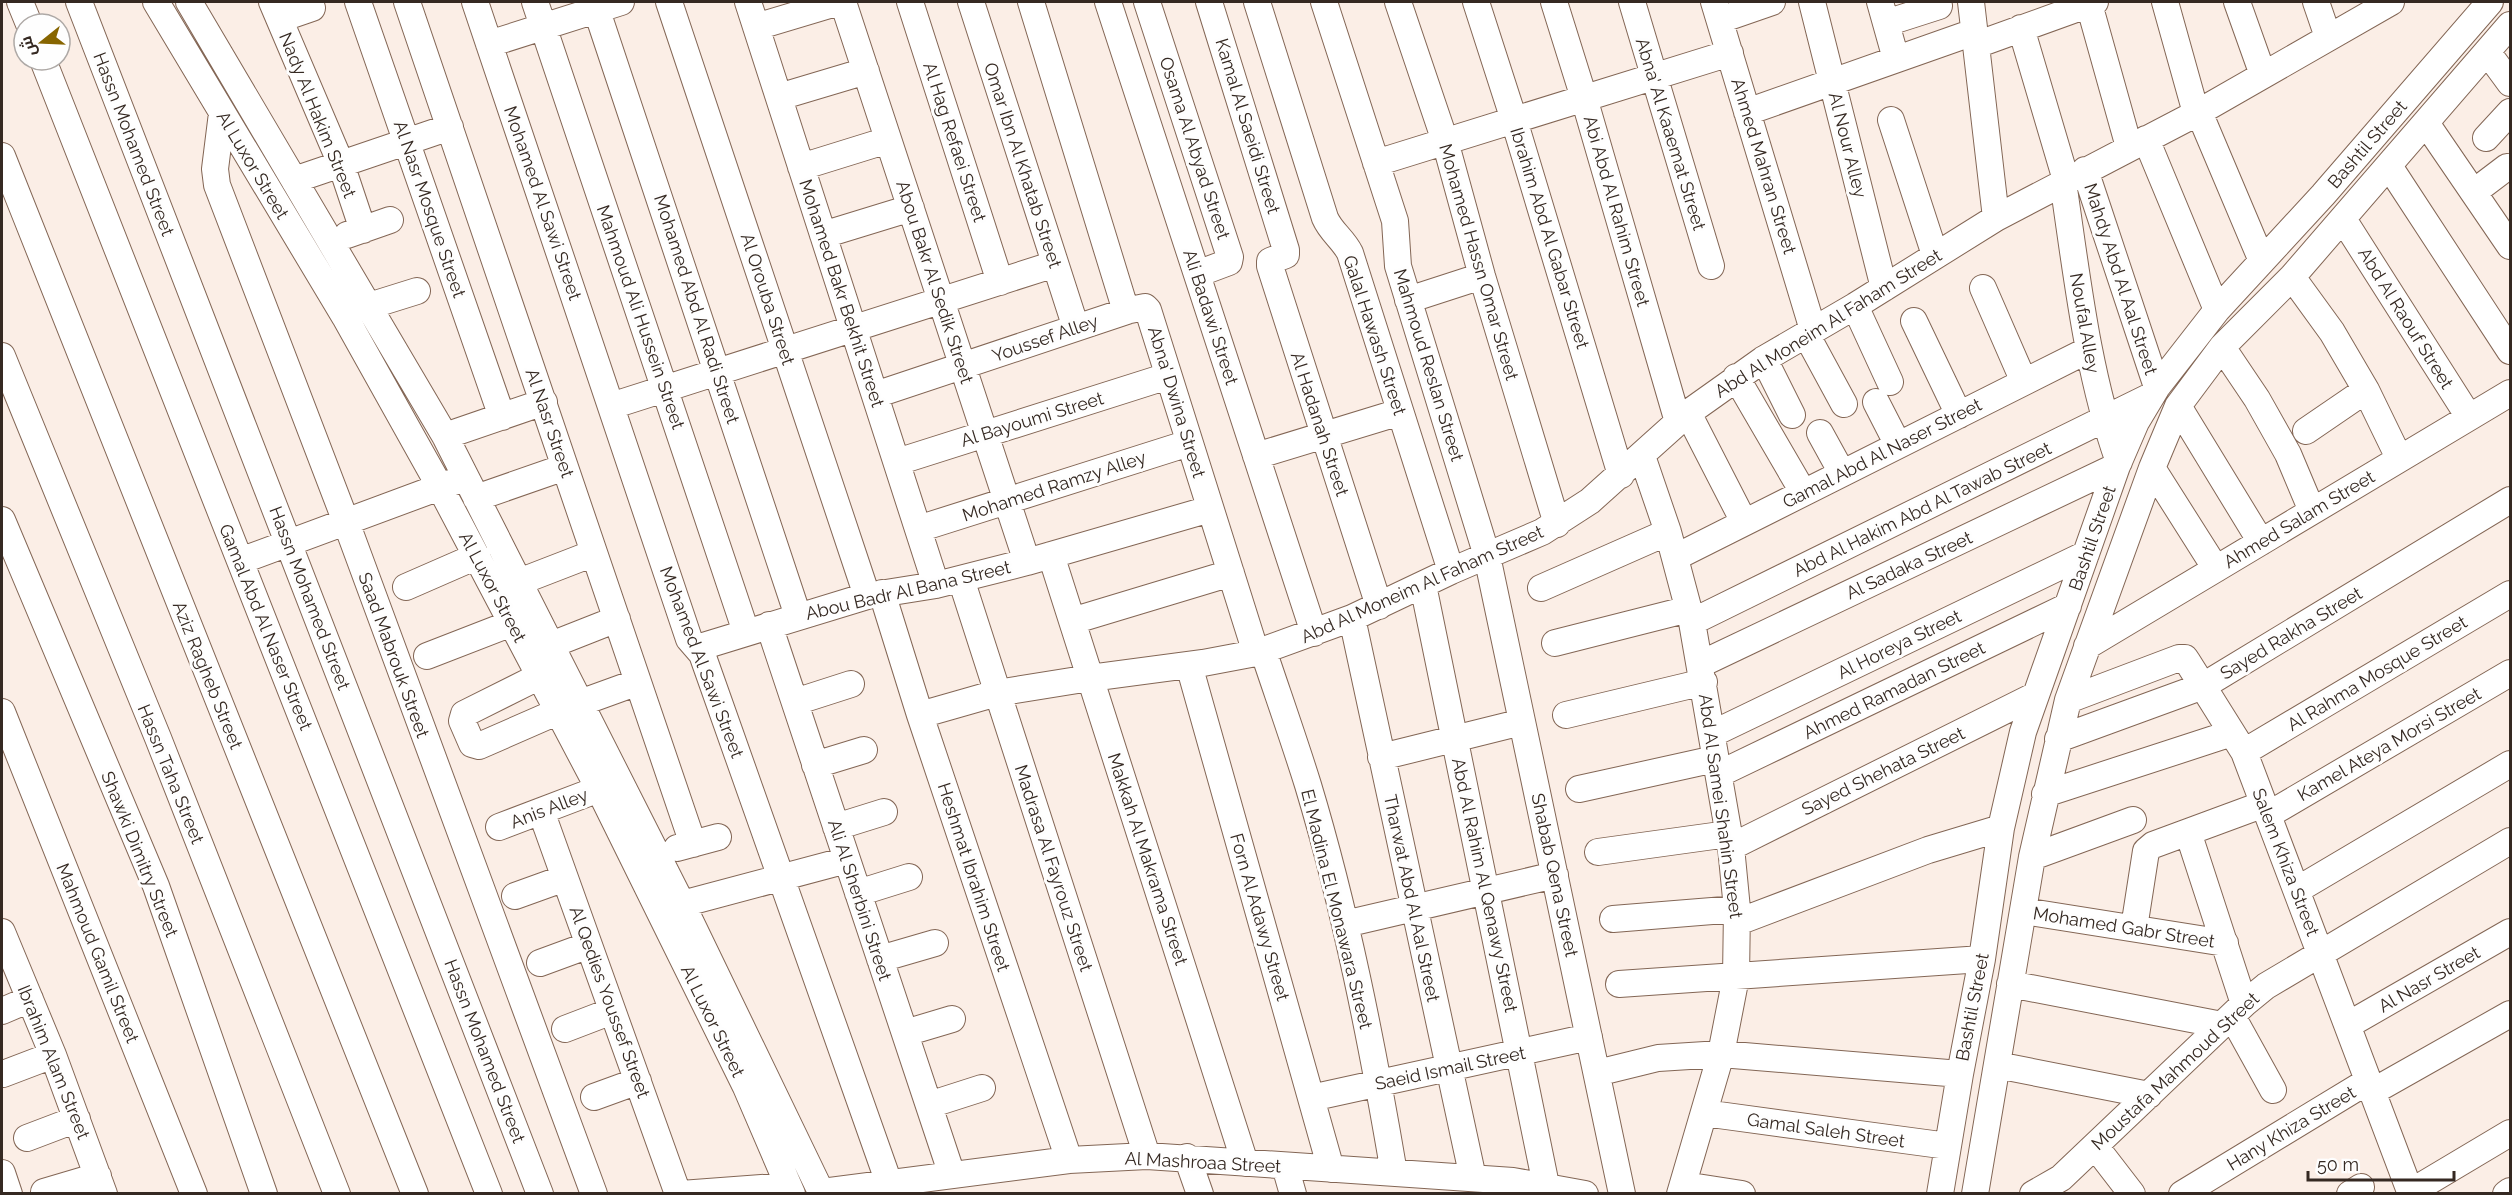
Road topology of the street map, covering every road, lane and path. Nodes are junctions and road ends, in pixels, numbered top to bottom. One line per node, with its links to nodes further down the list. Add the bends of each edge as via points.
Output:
1 (79, 2): 165 (street, Hassn Mohamed Street)
2 (156, 2): 58 (street, Al Luxor Street)
3 (189, 2): 76 (street, Al Luxor Street)
4 (358, 2): 66 (street, Al Nasr Mosque Street)
5 (408, 2): 63 (street, Al Nasr Street)
6 (475, 2): 44 (street, Mohamed Al Sawi Street)
7 (535, 2): 39 (street, Mahmoud Ali Hussein Street)
8 (669, 2): 109 (street, Al Orouba Street)
9 (748, 2): 40 (street, Mohamed Bakr Bekhit Street)
10 (841, 2): 40 (street); 48 (street, Abou Bakr Al Sedik Street)
11 (910, 2): 94 (street, Al Hag Refaei Street)
12 (971, 2): 89 (street, Omar Ibn Al Khatab Street)
13 (1031, 2): 102 (street, Abna' Dwina Street)
14 (1108, 2): 91 (street, Ali Badawi Street)
15 (1147, 2): 91 (street, Osama Al Abyad Street, via 1230,257 1224,266)
16 (1209, 2): 86 (street, Kamal Al Saeidi Street)
17 (1257, 2): 128 (street, Galal Hawash Street, via 1325,218 1329,229 1350,253)
18 (1324, 2): 70 (street, Mahmoud Reslan Street)
19 (1398, 2): 67 (street, Mohamed Hassn Omar Street)
20 (1476, 2): 60 (street, Ibrahim Abd Al Gabar Street)
21 (1554, 2): 55 (street, Abi Abd Al Rahim Street)
22 (1632, 2): 51 (street, Abna' Al Kaaemat Street)
23 (1772, 2): 36 (street)
24 (1812, 2): 52 (street, Al Nour Alley)
25 (1971, 2): 43 (street)
26 (2165, 2): 59 (street)
27 (2237, 2): 50 (street)
28 (2316, 2): 42 (street)
29 (2391, 2): 42 (street, Abd Al Moneim Al Faham Street)
30 (2490, 2): 88 (street, Bashtil Street)
31 (2092, 3): 41 (street); 68 (street)
32 (604, 4): 39 (street); 115 (street, Mohamed Abd Al Radi Street)
33 (1939, 6): 37 (street)
34 (312, 9): 35 (street)
35 (276, 10): 71 (street, Nady Al Hakim Street)
36 (1717, 11): 46 (street, Ahmed Mahran Street)
37 (1883, 12): 47 (street)
38 (2511, 26): 45 (street, Bashtil Street)
39 (543, 27): 44 (street); 119 (street, Mahmoud Ali Hussein Street)
40 (756, 27): 54 (street, Mohamed Bakr Bekhit Street)
41 (2021, 28): 43 (street); 75 (street)
42 (2328, 37): 50 (street, Abd Al Moneim Al Faham Street)
43 (1975, 38): 47 (street); 79 (street)
44 (489, 44): 126 (street, Mohamed Al Sawi Street)
45 (2488, 52): 53 (street); 62 (street, Bashtil Street)
46 (1730, 53): 51 (street); 56 (street, Ahmed Mahran Street)
47 (1896, 59): 52 (street)
48 (866, 70): 54 (street); 65 (street, Abou Bakr Al Sedik Street)
49 (48, 72): 172 (street, Gamal Abd Al Naser Street)
50 (2263, 75): 59 (street, Abd Al Moneim Al Faham Street)
51 (1654, 77): 55 (street); 90 (street, Abna' Al Kaaemat Street)
52 (1832, 81): 56 (street); 95 (street, Al Nour Alley)
53 (2511, 83)
54 (779, 97): 73 (street, Mohamed Bakr Bekhit Street)
55 (1584, 98): 60 (street); 133 (street, Abi Abd Al Rahim Street)
56 (1747, 112): 107 (street, Ahmed Mahran Street)
57 (2511, 112): 64 (street)
58 (222, 113): 151 (street, Al Luxor Street, via 345,317); 159 (street, Saad Mabrouk Street, via 214,177)
59 (2198, 113): 68 (street, Abd Al Moneim Al Faham Street); 88 (street)
60 (1514, 120): 67 (street); 150 (street, Ibrahim Abd Al Gabar Street)
61 (1890, 120): 87 (street)
62 (2426, 123): 72 (street, Bashtil Street); 77 (street)
63 (450, 127): 66 (street); 124 (street, Al Nasr Street)
64 (2486, 138)
65 (888, 140): 73 (street); 78 (street, Abou Bakr Al Sedik Street)
66 (407, 141): 71 (street); 131 (street, Al Nasr Mosque Street)
67 (1445, 141): 70 (street); 92 (street, Mohamed Hassn Omar Street)
68 (2138, 143): 75 (street, Abd Al Moneim Al Faham Street); 103 (street)
69 (2, 156): 333 (street, Aziz Ragheb Street)
70 (1376, 163): 98 (street, Mahmoud Reslan Street, via 1395,221 1396,255)
71 (341, 164): 76 (street); 82 (street, Nady Al Hakim Street)
72 (2389, 166): 80 (street, Bashtil Street); 111 (street)
73 (801, 167): 83 (street, Mohamed Bakr Bekhit Street)
74 (2507, 167): 77 (street)
75 (2071, 177): 79 (street, Abd Al Moneim Al Faham Street); 110 (street, Noufal Alley); 121 (street, Mahdy Abd Al Aal Street)
76 (294, 180): 84 (street, Al Luxor Street)
77 (2474, 192): 85 (street)
78 (911, 208): 83 (street); 99 (street, Abou Bakr Al Sedik Street)
79 (1996, 218): 87 (street, Abd Al Moneim Al Faham Street)
80 (2343, 219): 93 (street, Bashtil Street); 132 (street, Abd Al Raouf Street)
81 (390, 220): 82 (street)
82 (363, 230): 84 (street)
83 (824, 235): 105 (street, Mohamed Bakr Bekhit Street)
84 (330, 241): 100 (street, Al Luxor Street)
85 (2511, 246)
86 (1286, 250): 138 (street, Al Hadanah Street, via 1286,255 1270,261 1270,266)
87 (1935, 255): 95 (street, Abd Al Moneim Al Faham Street)
88 (2262, 261): 103 (street, Bashtil Street)
89 (1055, 264): 94 (street); 106 (street, Omar Ibn Al Khatab Street)
90 (1711, 266)
91 (1197, 274): 142 (street, Ali Badawi Street)
92 (1482, 276): 98 (street); 161 (street, Mohamed Hassn Omar Street)
93 (2292, 277): 108 (street, Bashtil Street); 120 (street, via 2332,332)
94 (1000, 282): 99 (street)
95 (1884, 288): 101 (street, Abd Al Moneim Al Faham Street)
96 (1983, 288): 118 (street)
97 (417, 291): 100 (street)
98 (1408, 300): 170 (street, Mahmoud Reslan Street)
99 (941, 301): 105 (street); 114 (street, Abou Bakr Al Sedik Street)
100 (369, 306): 139 (street, Al Luxor Street)
101 (1855, 306): 107 (street, Abd Al Moneim Al Faham Street); 141 (street)
102 (1127, 310): 106 (street, Youssef Alley); 116 (street, Abna' Dwina Street, via 1148,310)
103 (2217, 310): 121 (street, Bashtil Street)
104 (1914, 321): 130 (street)
105 (853, 328): 109 (street); 123 (street, Mohamed Bakr Bekhit Street)
106 (1076, 328): 114 (street, Youssef Alley)
107 (1810, 332): 113 (street, Abd Al Moneim Al Faham Street); 125 (street, Ahmed Mahran Street)
108 (2222, 347): 127 (street, Bashtil Street); 157 (street, via 2288,454)
109 (785, 350): 115 (street); 183 (street, Al Orouba Street)
110 (2088, 350): 118 (street, Gamal Abd Al Naser Street); 134 (street, Noufal Alley)
111 (2511, 351)
112 (2, 356): 332 (street, Hassn Taha Street, via 158,738)
113 (1764, 359): 117 (street, Abd Al Moneim Al Faham Street); 129 (street)
114 (962, 366): 123 (street, Youssef Alley); 137 (street, Abou Bakr Al Sedik Street)
115 (718, 371): 119 (street); 187 (street, Mohamed Abd Al Radi Street)
116 (1168, 376): 137 (street, Al Bayoumi Street); 140 (street, Abna' Dwina Street)
117 (1736, 377): 133 (street, Abd Al Moneim Al Faham Street); 153 (street)
118 (2024, 382): 130 (street, Gamal Abd Al Naser Street)
119 (665, 388): 126 (street); 192 (street, Mahmoud Ali Hussein Street)
120 (2366, 390): 135 (street); 144 (street)
121 (2154, 392): 134 (street, Abd Al Hakim Abd Al Tawab Street); 146 (street, Bashtil Street)
122 (2511, 393): 132 (street, Ahmed Salam Street)
123 (875, 395): 145 (street, Mohamed Bakr Bekhit Street)
124 (544, 402): 131 (street); 147 (street, Al Nasr Street)
125 (1844, 404)
126 (611, 406): 197 (street, Mohamed Al Sawi Street, via 689,639)
127 (2178, 406): 148 (street, Bashtil Street); 164 (street)
128 (1400, 411): 138 (street); 175 (street, Galal Hawash Street)
129 (1792, 415)
130 (1959, 415): 141 (street, Gamal Abd Al Naser Street)
131 (502, 417): 139 (street)
132 (2469, 417): 144 (street, Ahmed Salam Street)
133 (1683, 418): 143 (street, Abd Al Moneim Al Faham Street); 160 (street, Abi Abd Al Rahim Street)
134 (2104, 420): 146 (street, Noufal Alley); 186 (street, Abd Al Hakim Abd Al Tawab Street)
135 (2306, 431)
136 (1820, 433): 149 (street)
137 (985, 434): 145 (street, Al Bayoumi Street); 155 (street, Abou Bakr Al Sedik Street)
138 (1324, 435): 142 (street); 184 (street, Al Hadanah Street)
139 (445, 436): 152 (street, Al Luxor Street)
140 (1189, 443): 155 (street, Mohamed Ramzy Alley); 156 (street, Abna' Dwina Street)
141 (1898, 445): 149 (street, Gamal Abd Al Naser Street)
142 (1256, 456): 193 (street, Ali Badawi Street)
143 (1642, 456): 150 (street, Abd Al Moneim Al Faham Street); 163 (street, Abd Al Samei Shahin Street)
144 (2399, 458): 157 (street, Ahmed Salam Street)
145 (897, 462): 162 (street, Mohamed Bakr Bekhit Street)
146 (2118, 464): 167 (street, Bashtil Street); 201 (street, Al Sadaka Street)
147 (565, 467): 152 (street); 166 (street, Al Nasr Street)
148 (2152, 468): 174 (street); 196 (street, Bashtil Street)
149 (1842, 473): 153 (street, Gamal Abd Al Naser Street)
150 (1621, 476): 161 (street, Abd Al Moneim Al Faham Street)
151 (440, 487): 152 (street); 159 (street); 169 (street, Al Luxor Street)
152 (470, 487): 177 (street, Al Luxor Street)
153 (1803, 492): 160 (street, Gamal Abd Al Naser Street)
154 (2511, 500): 207 (street, Sayed Rakha Street)
155 (1007, 501): 162 (street, Mohamed Ramzy Alley); 173 (street, Abou Bakr Al Sedik Street)
156 (1210, 509): 168 (street, Abou Badr Al Bana Street); 176 (street, Abna' Dwina Street)
157 (2312, 511): 164 (street, Ahmed Salam Street)
158 (2, 520): 331 (street, Shawki Dimitry Street, via 156,886)
159 (345, 522): 165 (street); 336 (street, Saad Mabrouk Street)
160 (1744, 522): 171 (street, Gamal Abd Al Naser Street)
161 (1557, 524): 170 (street, Abd Al Moneim Al Faham Street)
162 (918, 529): 178 (street, Mohamed Bakr Bekhit Street)
163 (1668, 532): 171 (street, Abd Al Samei Shahin Street); 181 (street)
164 (2261, 542): 174 (street, Ahmed Salam Street)
165 (289, 543): 172 (street); 335 (street, Hassn Mohamed Street)
166 (594, 553): 177 (street); 189 (street, Al Nasr Street)
167 (2086, 554): 185 (street, Bashtil Street); 217 (street, Al Horeya Street)
168 (1051, 555): 173 (street, Abou Badr Al Bana Street); 190 (street, Makkah Al Makrama Street)
169 (477, 556): 180 (street); 191 (street, Al Luxor Street)
170 (1487, 556): 175 (street, Abd Al Moneim Al Faham Street); 216 (street, Shabab Qena Street)
171 (1676, 557): 186 (street, Abd Al Samei Shahin Street)
172 (240, 561): 334 (street, Gamal Abd Al Naser Street)
173 (1027, 562): 178 (street, Abou Badr Al Bana Street)
174 (2216, 568): 196 (street, Ahmed Salam Street)
175 (1451, 571): 179 (street, Abd Al Moneim Al Faham Street)
176 (1231, 573): 190 (street); 198 (street, Abna' Dwina Street)
177 (519, 582): 195 (street, Al Luxor Street)
178 (948, 582): 183 (street, Abou Badr Al Bana Street); 208 (street, Madrasa Al Fayrouz Street)
179 (1423, 585): 184 (street, Abd Al Moneim Al Faham Street); 218 (street, Abd Al Rahim Al Qenawy Street)
180 (406, 587)
181 (1541, 588)
182 (2511, 594): 220 (street, Al Rahma Mosque Street)
183 (874, 595): 187 (street, Abou Badr Al Bana Street); 214 (street, Heshmat Ibrahim Street)
184 (1379, 606): 188 (street, Abd Al Moneim Al Faham Street)
185 (2068, 606): 209 (street, Bashtil Street); 225 (street, Ahmed Ramadan Street)
186 (1691, 615): 194 (street, Abd Al Hakim Abd Al Tawab Street); 201 (street, Abd Al Samei Shahin Street)
187 (798, 616): 192 (street, Abou Badr Al Bana Street)
188 (1352, 618): 193 (street, Abd Al Moneim Al Faham Street); 222 (street, Tharwat Abd Al Aal Street)
189 (617, 620): 195 (street); 205 (street, Al Nasr Street)
190 (1072, 621): 204 (street, Makkah Al Makrama Street)
191 (512, 623): 199 (street); 203 (street, Al Luxor Street)
192 (758, 628): 197 (street, Abou Badr Al Bana Street); 211 (street, Ali Al Sherbini Street)
193 (1314, 633): 198 (street, Abd Al Moneim Al Faham Street)
194 (1556, 643)
195 (551, 645): 212 (street, Al Luxor Street)
196 (2087, 646): 210 (street, Bashtil Street)
197 (697, 648): 246 (street, Mohamed Al Sawi Street)
198 (1260, 652): 200 (street, Abd Al Moneim Al Faham Street); 258 (street, El Madina El Monawara Street, via 1308,786)
199 (427, 656)
200 (1189, 665): 204 (street, Abd Al Moneim Al Faham Street); 297 (street, Forn Al Adawy Street)
201 (1703, 673): 215 (street, Al Sadaka Street); 217 (street, Abd Al Samei Shahin Street)
202 (2511, 673): 229 (street, Kamel Ateya Morsi Street)
203 (540, 676): 212 (street, Al Luxor Street); 212 (street, via 464,714 462,721 472,744 479,746)
204 (1090, 678): 208 (street, Abd Al Moneim Al Faham Street); 308 (street, Makkah Al Makrama Street)
205 (638, 682): 212 (street); 240 (street, Al Nasr Street)
206 (851, 684): 211 (street)
207 (2203, 686): 210 (street, Salem Khiza Street, via 2182,657); 219 (street, Sayed Rakha Street); 220 (street, Salem Khiza Street)
208 (997, 693): 214 (street, Abd Al Moneim Al Faham Street); 305 (street, Madrasa Al Fayrouz Street)
209 (2036, 695): 235 (street, Bashtil Street, via 2023,732); 238 (street, Sayed Shehata Street)
210 (2068, 700): 219 (street, Bashtil Street)
211 (795, 702): 224 (street, Ali Al Sherbini Street)
212 (569, 707): 226 (street, Al Luxor Street); 242 (street, Al Luxor Street)
213 (2, 712): 330 (street, Mahmoud Gamil Street)
214 (920, 715): 307 (street, Heshmat Ibrahim Street)
215 (1566, 715)
216 (1522, 722): 218 (street); 245 (street, Shabab Qena Street)
217 (1712, 734): 225 (street, Abd Al Samei Shahin Street)
218 (1455, 739): 222 (street); 250 (street, Abd Al Rahim Al Qenawy Street)
219 (2058, 739): 228 (street, Bashtil Street)
220 (2238, 742): 228 (street, Al Rahma Mosque Street); 229 (street, Salem Khiza Street)
221 (864, 750): 224 (street)
222 (1382, 757): 254 (street, Tharwat Abd Al Aal Street)
223 (2511, 764): 249 (street)
224 (815, 765): 234 (street, Ali Al Sherbini Street)
225 (1717, 767): 227 (street, Ahmed Ramadan Street); 238 (street, Abd Al Samei Shahin Street)
226 (599, 789): 230 (street, Anis Alley); 322 (street, Al Luxor Street, via 746,1087)
227 (1579, 789)
228 (2045, 794): 243 (street, Bashtil Street)
229 (2266, 809): 236 (street, Kamel Ateya Morsi Street); 249 (street, Salem Khiza Street)
230 (541, 811): 233 (street, Anis Alley); 248 (street, Al Qedies Youssef Street)
231 (884, 812): 234 (street)
232 (2133, 820): 243 (street)
233 (499, 827)
234 (836, 827): 244 (street, Ali Al Sherbini Street)
235 (2001, 828): 256 (street); 267 (street, Bashtil Street)
236 (2188, 832): 259 (street, Kamel Ateya Morsi Street, via 2146,851); 263 (street, Mohamed Gabr Street)
237 (718, 837): 240 (street)
238 (1730, 840): 241 (street, Sayed Shehata Street); 256 (street, Abd Al Samei Shahin Street)
239 (2511, 841): 265 (street, Moustafa Mahmoud Street)
240 (693, 844): 242 (street)
241 (1598, 852)
242 (656, 853): 253 (street, Al Luxor Street)
243 (2032, 857): 255 (street, Bashtil Street)
244 (847, 860): 246 (street); 251 (street, Ali Al Sherbini Street)
245 (1555, 875): 250 (street); 281 (street, Shabab Qena Street)
246 (781, 877): 253 (street); 315 (street, Mohamed Al Sawi Street)
247 (909, 877): 251 (street)
248 (565, 878): 252 (street); 264 (street, Al Qedies Youssef Street)
249 (2297, 890): 265 (street, Salem Khiza Street)
250 (1486, 891): 254 (street); 282 (street, Abd Al Rahim Al Qenawy Street)
251 (858, 893): 266 (street, Ali Al Sherbini Street)
252 (515, 896)
253 (682, 904): 326 (street, Al Luxor Street)
254 (1414, 908): 258 (street); 286 (street, Tharwat Abd Al Aal Street)
255 (2023, 911): 259 (street, Mohamed Gabr Street); 271 (street, Bashtil Street)
256 (1738, 915): 257 (street); 269 (street, Abd Al Samei Shahin Street)
257 (1613, 919)
258 (1345, 924): 291 (street, El Madina El Monawara Street)
259 (2134, 928): 263 (street, Mohamed Gabr Street)
260 (2511, 932): 278 (street, Al Nasr Street)
261 (2, 933): 272 (street, Ibrahim Alam Street)
262 (935, 943): 266 (street)
263 (2225, 943): 276 (street, Mohamed Gabr Street)
264 (589, 945): 268 (street); 274 (street, Al Qedies Youssef Street)
265 (2321, 952): 276 (street, Moustafa Mahmoud Street, via 2266,986); 278 (street, Salem Khiza Street)
266 (880, 959): 280 (street, Ali Al Sherbini Street)
267 (1982, 959): 269 (street); 289 (street, Bashtil Street)
268 (540, 963)
269 (1736, 977): 270 (street); 283 (street, Abd Al Samei Shahin Street)
270 (1619, 984)
271 (2010, 984): 276 (street); 285 (street, Bashtil Street)
272 (30, 999): 273 (street); 284 (street, Ibrahim Alam Street)
273 (2, 1011)
274 (612, 1011): 279 (street); 290 (street, Al Qedies Youssef Street)
275 (2511, 1014): 292 (street, Hany Khiza Street)
276 (2233, 1015): 294 (street, Mohamed Gabr Street); 295 (street, Moustafa Mahmoud Street)
277 (952, 1018): 280 (street)
278 (2348, 1025): 292 (street, Salem Khiza Street)
279 (565, 1029)
280 (905, 1033): 298 (street, Ali Al Sherbini Street)
281 (1589, 1037): 282 (street, Saeid Ismail Street); 287 (street, Shabab Qena Street)
282 (1519, 1053): 286 (street, Saeid Ismail Street); 318 (street, Abd Al Rahim Al Qenawy Street)
283 (1721, 1054): 287 (street, via 1658,1058); 289 (street); 299 (street, Abd Al Samei Shahin Street)
284 (53, 1055): 288 (street); 300 (street, Ibrahim Alam Street)
285 (1997, 1065): 295 (street); 342 (street, Bashtil Street)
286 (1449, 1068): 291 (street, Saeid Ismail Street); 313 (street, Tharwat Abd Al Aal Street)
287 (1597, 1073): 339 (street, Shabab Qena Street)
288 (3, 1074)
289 (1960, 1074): 303 (street, Bashtil Street)
290 (638, 1081): 296 (street); 325 (street, Al Qedies Youssef Street)
291 (1378, 1083): 297 (street, Saeid Ismail Street); 314 (street, El Madina El Monawara Street)
292 (2371, 1087): 328 (street, Salem Khiza Street); 345 (street, Hany Khiza Street)
293 (982, 1088): 298 (street)
294 (2273, 1090)
295 (2149, 1095): 304 (street, Moustafa Mahmoud Street)
296 (594, 1097)
297 (1311, 1098): 310 (street, Forn Al Adawy Street)
298 (928, 1105): 312 (street, Ali Al Sherbini Street)
299 (1704, 1113): 303 (street, Gamal Saleh Street); 321 (street, Abd Al Samei Shahin Street)
300 (77, 1119): 302 (street); 316 (street, Ibrahim Alam Street)
301 (2511, 1133): 328 (street)
302 (27, 1138)
303 (1948, 1146): 341 (street, Bashtil Street)
304 (2095, 1146): 319 (street, Moustafa Mahmoud Street); 344 (street)
305 (1147, 1156): 306 (street, Al Mashroaa Street); 307 (street, Al Mashroaa Street)
306 (1187, 1157): 308 (street, Al Mashroaa Street); 337 (street)
307 (1069, 1160): 312 (street, Al Mashroaa Street)
308 (1245, 1163): 309 (street, Al Mashroaa Street)
309 (1284, 1166): 310 (street, Al Mashroaa Street); 338 (street)
310 (1331, 1169): 314 (street, Al Mashroaa Street)
311 (2, 1173): 329 (street)
312 (952, 1175): 315 (street, Al Mashroaa Street)
313 (1473, 1178): 317 (street, Al Mashroaa Street); 320 (street, Al Mashroaa Street)
314 (1379, 1179): 317 (street, Al Mashroaa Street)
315 (889, 1183): 326 (street, Al Mashroaa Street)
316 (101, 1185): 324 (street)
317 (1447, 1185)
318 (1546, 1185): 320 (street, Al Mashroaa Street); 327 (street, Al Mashroaa Street)
319 (2060, 1186): 343 (street, Moustafa Mahmoud Street)
320 (1515, 1187)
321 (1682, 1189): 340 (street)
322 (790, 1190): 325 (street)
323 (2511, 1191): 346 (street)
324 (44, 1192)
325 (682, 1193)
326 (822, 1193)
327 (1583, 1193)
328 (2411, 1193)
329 (9, 1194)
330 (194, 1194)
331 (264, 1194)
332 (336, 1194)
333 (415, 1194)
334 (489, 1194)
335 (540, 1194)
336 (594, 1194)
337 (1200, 1194)
338 (1293, 1194)
339 (1622, 1194)
340 (1742, 1194)
341 (1940, 1194)
342 (1975, 1194)
343 (2033, 1194)
344 (2132, 1194)
345 (2182, 1194)
346 (2506, 1194)

